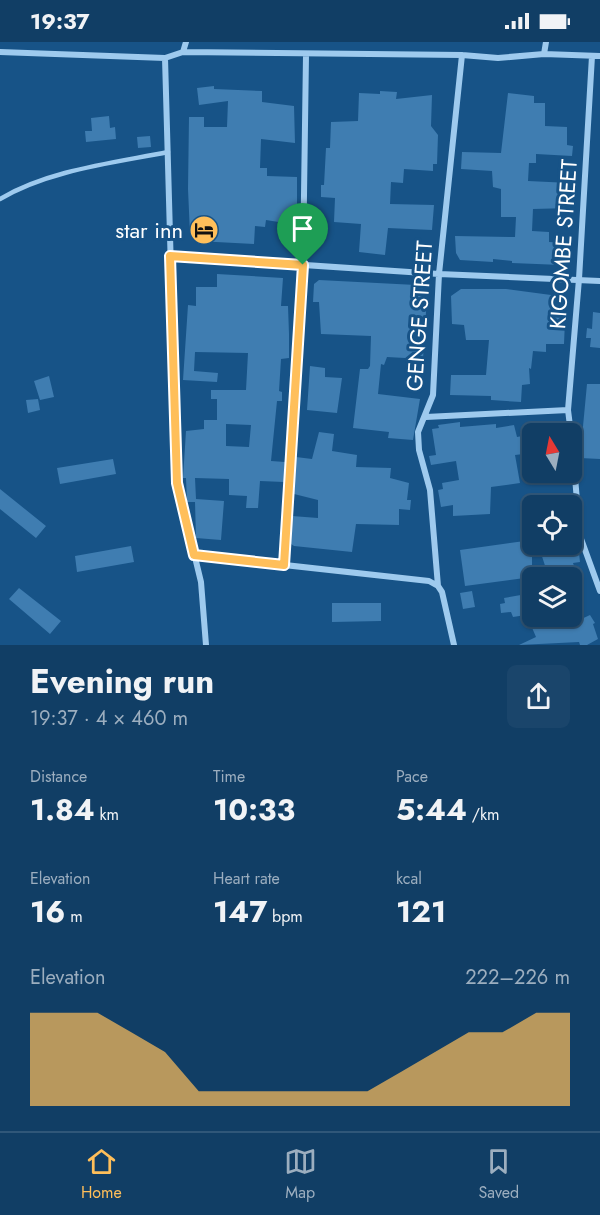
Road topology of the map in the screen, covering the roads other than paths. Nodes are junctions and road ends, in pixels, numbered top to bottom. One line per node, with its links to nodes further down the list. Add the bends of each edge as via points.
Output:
1 (186, 42): 4 (street)
2 (546, 42): 6 (street)
3 (0, 52): 10 (street)
4 (183, 52): 5 (street); 10 (street)
5 (306, 54): 7 (street); 14 (street)
6 (544, 54): 7 (street, via 498,58); 8 (street)
7 (462, 55): 15 (street, GENGE STREET)
8 (592, 56): 9 (street); 16 (street, KIGOMBE STREET)
9 (600, 56)
10 (165, 58): 11 (street)
11 (168, 152): 12 (lane, via 66,173); 13 (street)
12 (0, 199)
13 (170, 256): 14 (street); 22 (street, via 177,483)
14 (303, 265): 15 (street); 23 (street)
15 (439, 274): 16 (street); 19 (street, GENGE STREET, via 433,395)
16 (579, 279): 17 (street); 18 (street, KIGOMBE STREET)
17 (600, 280)
18 (568, 410): 19 (street); 20 (street, KIGOMBE STREET)
19 (426, 417): 24 (street, GENGE STREET, via 418,432 419,450 430,490)
20 (570, 423)
21 (575, 483): 25 (street, via 580,536)
22 (194, 555): 23 (street); 26 (street, via 201,582)
23 (284, 565): 24 (street, via 429,581)
24 (438, 586): 27 (street, GENGE STREET)
25 (600, 591)
26 (206, 645)
27 (454, 645)

